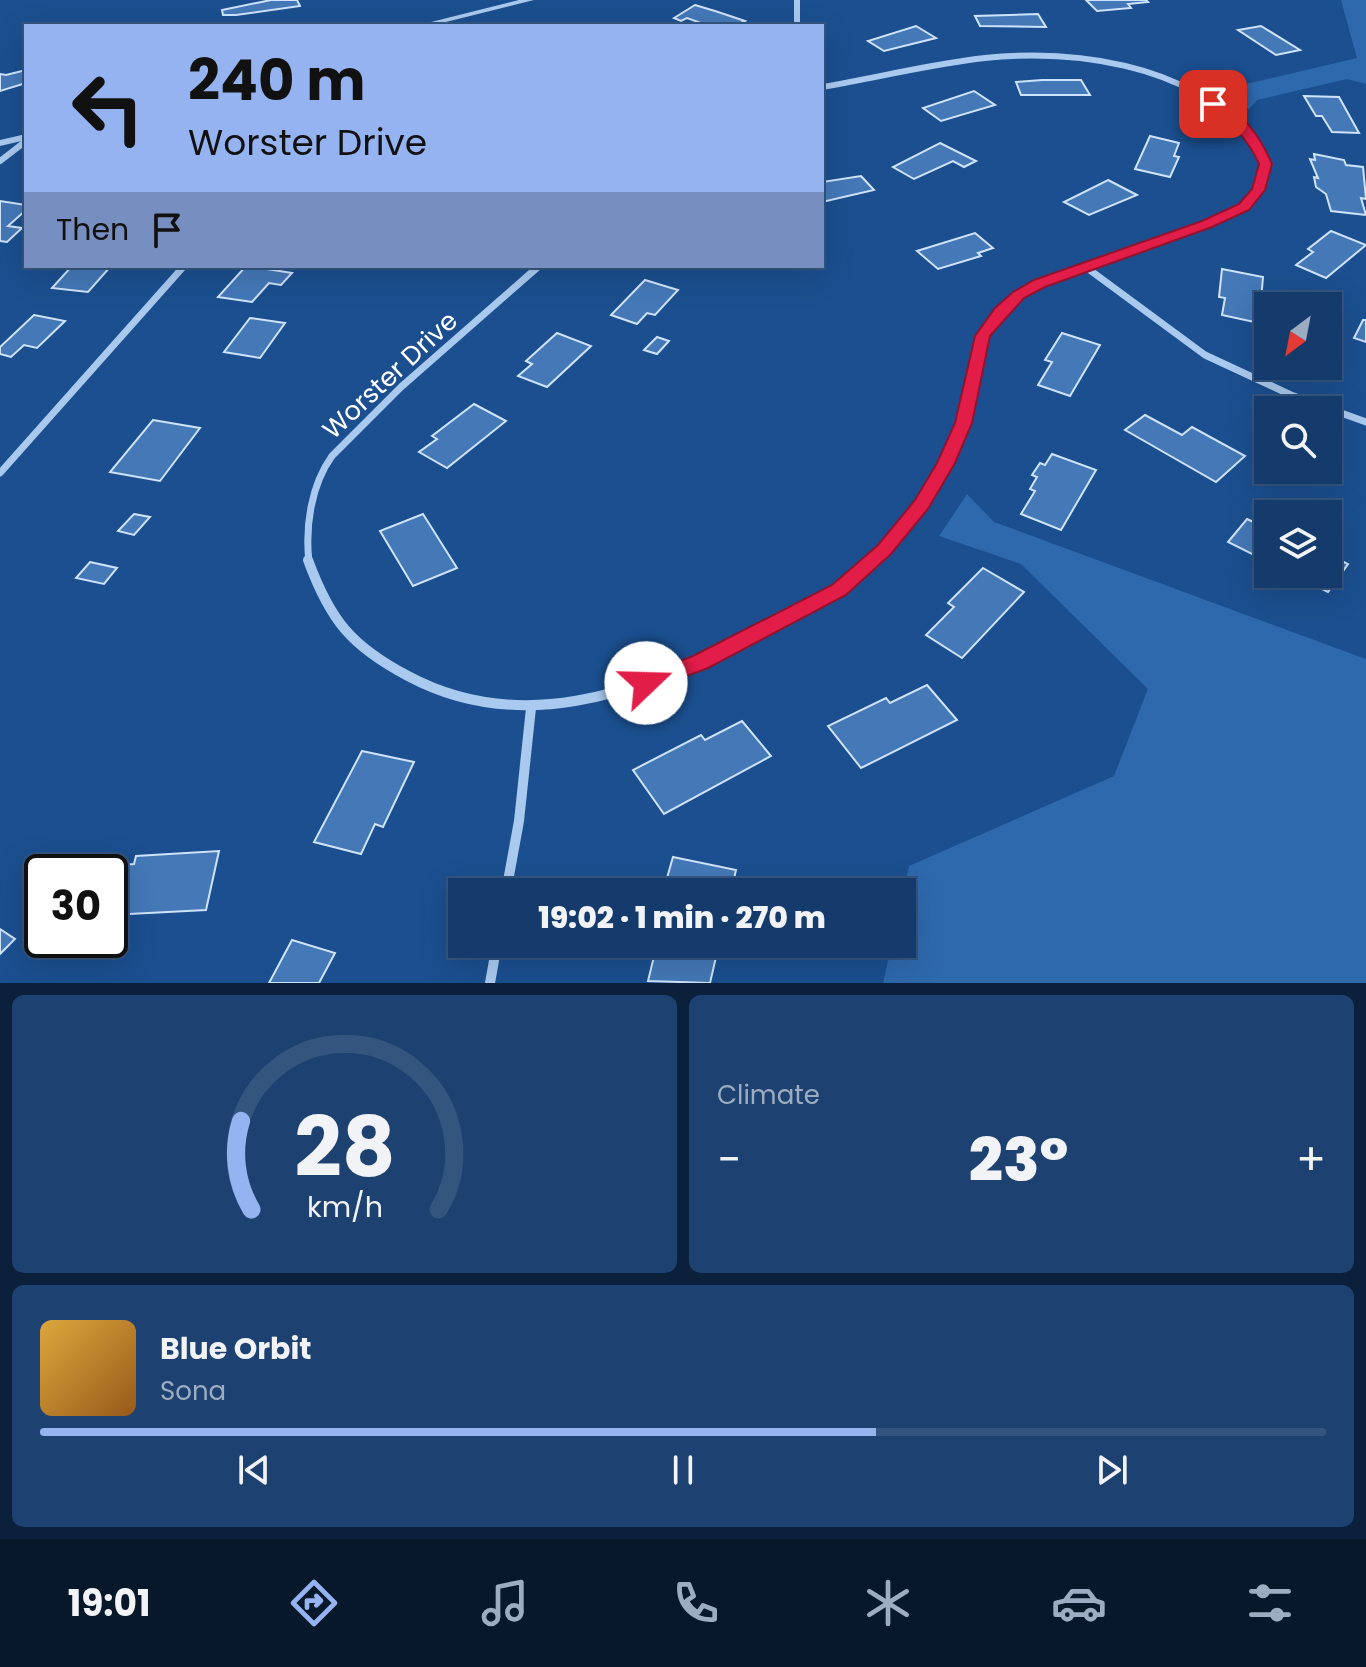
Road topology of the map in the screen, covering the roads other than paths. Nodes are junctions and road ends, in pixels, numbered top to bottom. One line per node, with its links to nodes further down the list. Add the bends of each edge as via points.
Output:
1 (530, 0): 3 (street)
2 (797, 0): 4 (street)
3 (428, 24)
4 (797, 24)
5 (824, 87): 12 (street, Worster Drive, via 1007,56 1083,59 1118,65 1196,93 1231,116 1256,143 1266,164 1258,190 1244,207)
6 (24, 139): 8 (street)
7 (24, 141): 9 (street)
8 (0, 143)
9 (0, 161)
10 (182, 268): 14 (street)
11 (537, 268): 15 (street, Worster Drive, via 374,412 327,462 309,504 305,539 313,585 335,622 364,650 419,681 467,699)
12 (1087, 268): 13 (street, via 1205,355); 15 (street, Worster Drive, via 1039,284 1001,312 983,336 964,423 946,463 885,550 839,590 700,662 619,693)
13 (1366, 422)
14 (0, 473)
15 (531, 708): 16 (street)
16 (509, 878)
17 (494, 958): 18 (street)
18 (490, 983)

